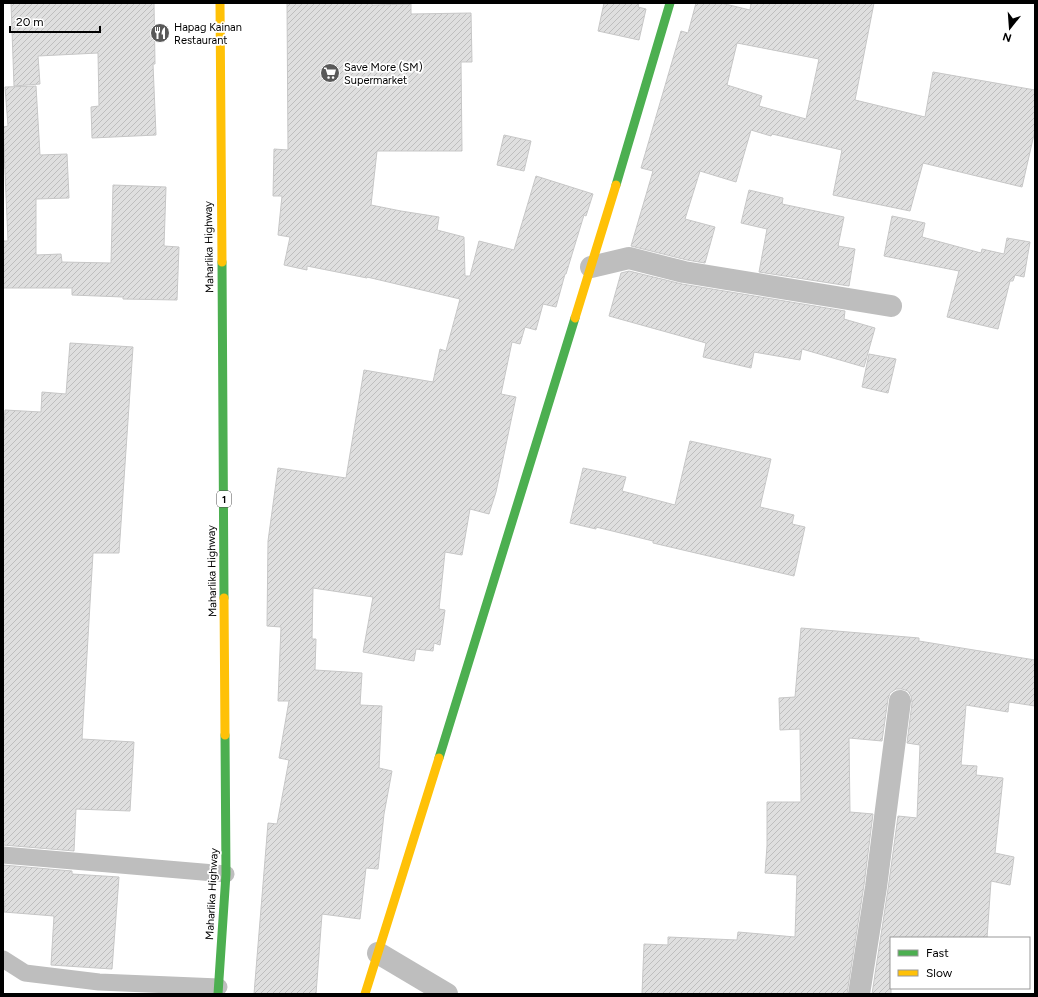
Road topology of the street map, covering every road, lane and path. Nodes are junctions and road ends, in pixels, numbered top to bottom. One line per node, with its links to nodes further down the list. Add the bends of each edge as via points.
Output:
1 (220, 3): 7 (street, Maharlika Highway / 1)
2 (670, 3): 3 (street)
3 (591, 267): 4 (street, via 629,258 684,272); 8 (street)
4 (891, 306)
5 (900, 700): 13 (street, via 876,888)
6 (3, 855): 7 (lane)
7 (226, 874): 10 (street, Maharlika Highway / 1)
8 (378, 953): 11 (street); 12 (street)
9 (3, 959): 10 (lane, via 25,972 99,982)
10 (219, 990)
11 (365, 994)
12 (446, 994)
13 (858, 994)

